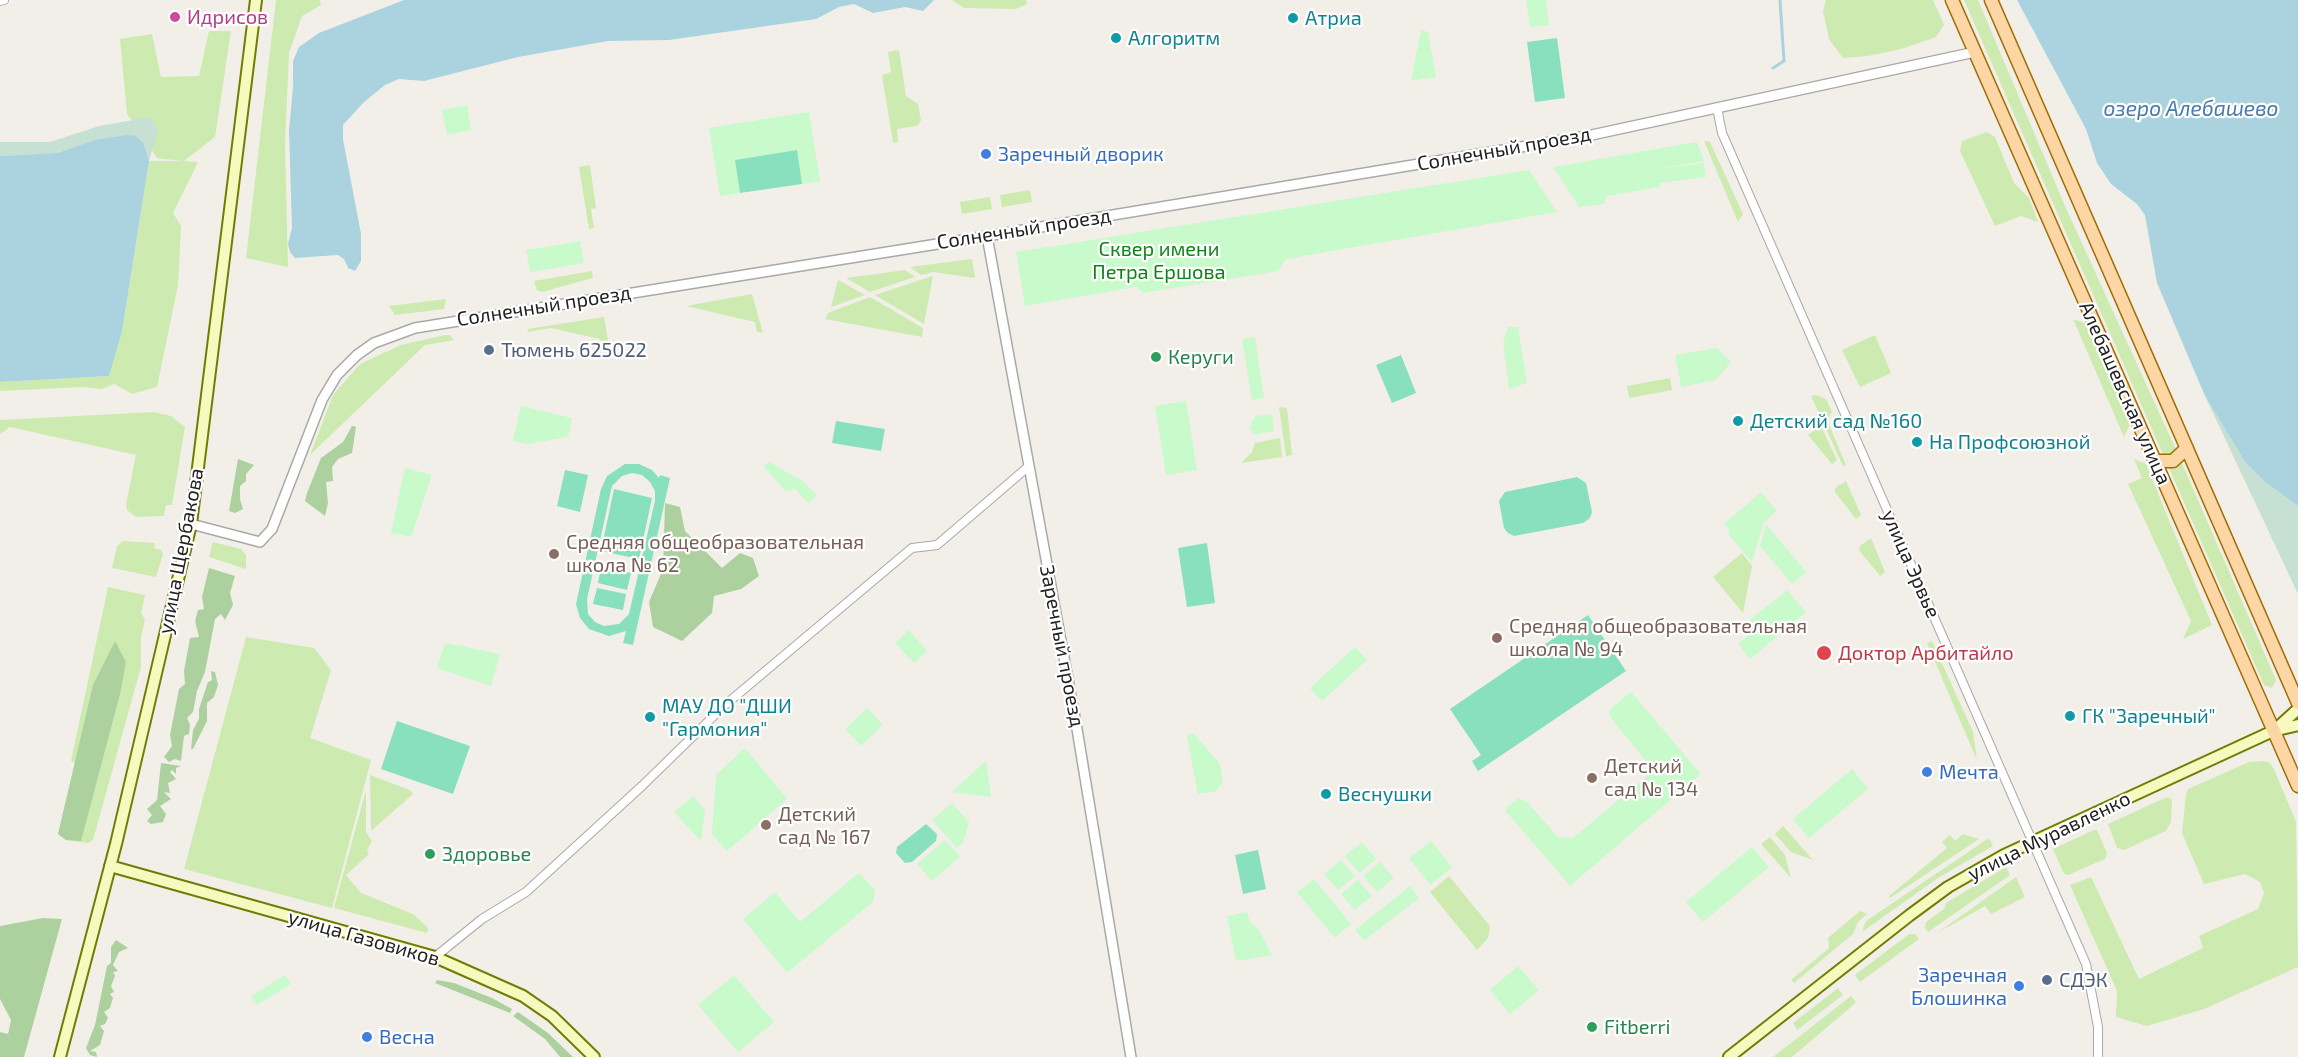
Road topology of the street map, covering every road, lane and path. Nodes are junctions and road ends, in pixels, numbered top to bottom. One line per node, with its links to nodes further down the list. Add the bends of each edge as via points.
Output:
1 (256, 0): 10 (main road, улица Щербакова)
2 (1952, 0): 4 (main road, Алебашевская улица)
3 (1990, 0): 7 (main road, Алебашевская улица)
4 (1975, 52): 5 (street, Солнечный проезд); 8 (main road, Алебашевская улица)
5 (1717, 108): 6 (street, Солнечный проезд, via 1587,136); 16 (street, улица Эрвье, via 1722,133)
6 (987, 236): 9 (street, Заречный проезд); 10 (street, Солнечный проезд, via 602,296 393,334 357,355 337,375 322,400 268,535 260,542)
7 (2187, 448): 8 (main road, via 2173,461); 11 (main road, Алебашевская улица)
8 (2155, 461): 14 (main road, Алебашевская улица)
9 (1029, 466): 18 (street, via 937,545 912,548 725,705 526,892 482,919); 21 (street, Заречный проезд)
10 (191, 524): 17 (main road, улица Щербакова)
11 (2298, 703)
12 (2298, 709): 14 (main road)
13 (2298, 725): 14 (main road)
14 (2273, 731): 15 (main road, Алебашевская улица); 16 (main road, улица Муравленко)
15 (2298, 786)
16 (2033, 839): 22 (main road, улица Муравленко, via 1939,894); 23 (street, улица Эрвье, via 2086,964 2098,1027)
17 (110, 866): 18 (main road, улица Газовиков); 19 (main road, улица Щербакова)
18 (435, 957): 20 (main road, улица Газовиков, via 523,996 552,1016)
19 (60, 1057)
20 (594, 1057)
21 (1131, 1057)
22 (1729, 1057)
23 (2098, 1057)

